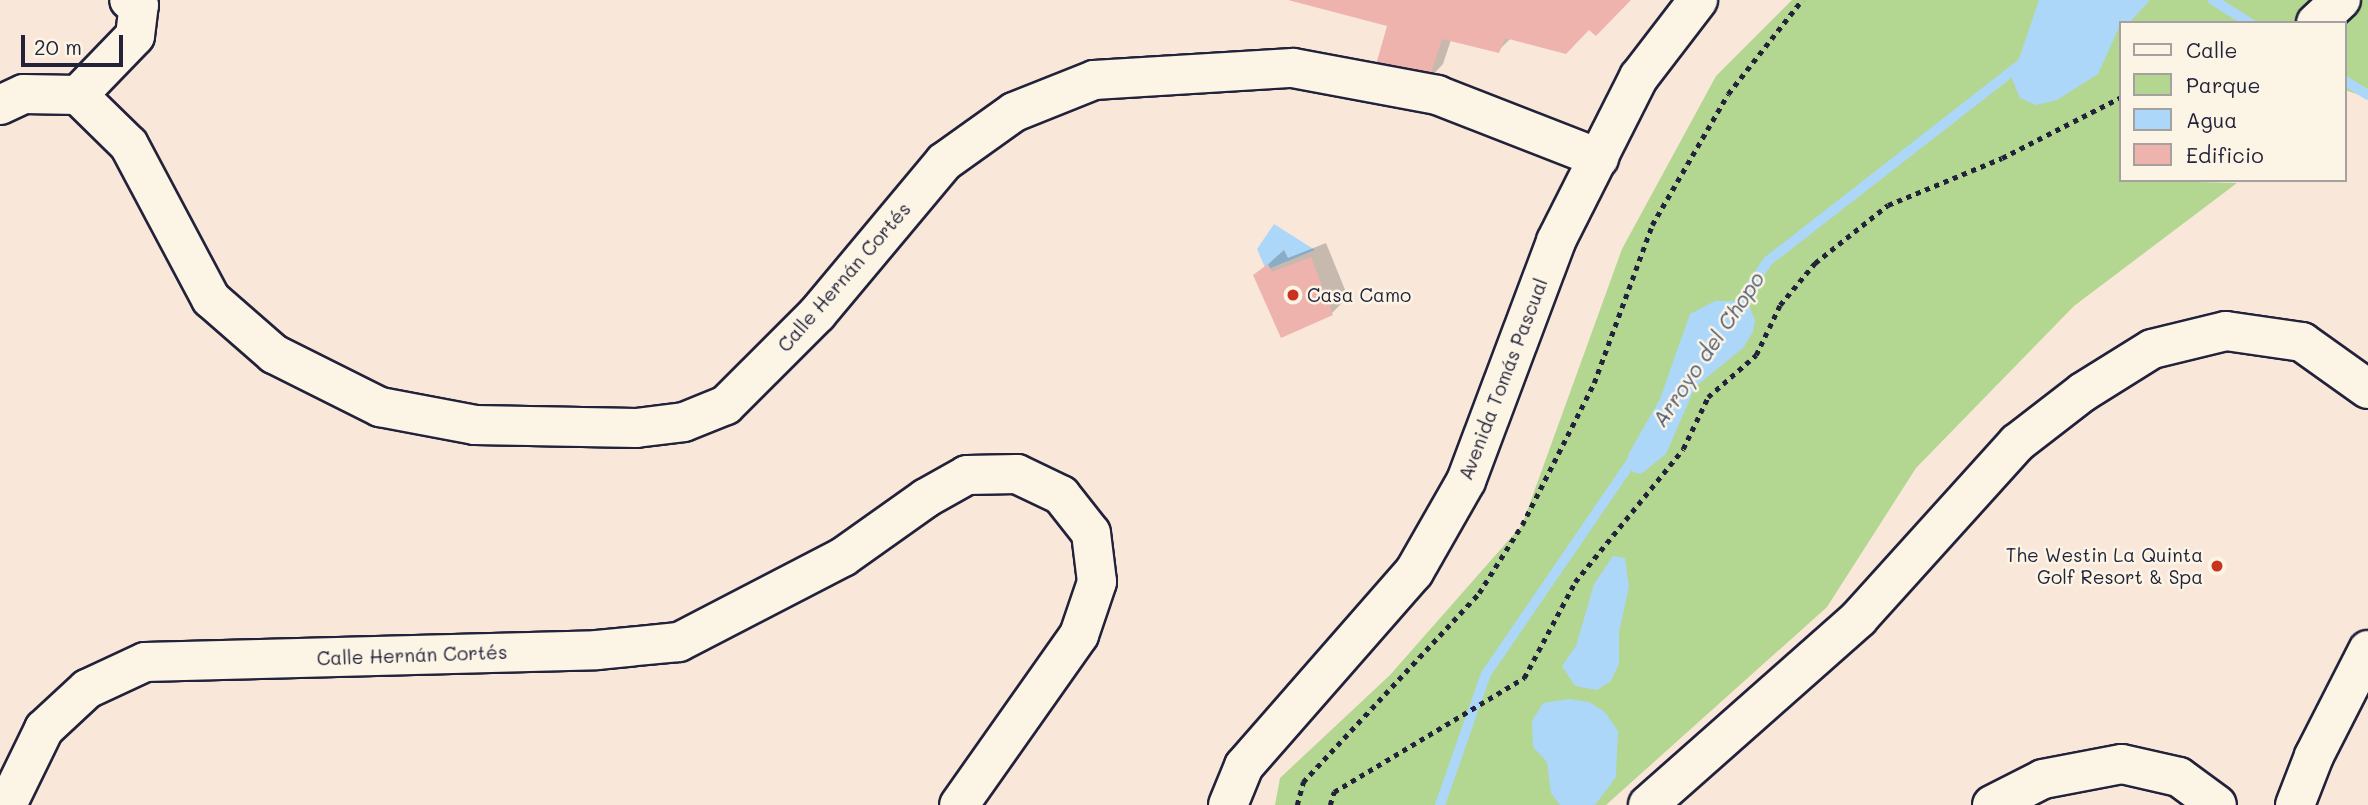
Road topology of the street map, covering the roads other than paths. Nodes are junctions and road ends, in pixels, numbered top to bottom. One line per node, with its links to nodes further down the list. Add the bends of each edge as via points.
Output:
1 (129, 0): 5 (street, via 139,5 135,36)
2 (1698, 0): 7 (street, Avenida Tomás Pascual, via 1639,77)
3 (2341, 0): 4 (street)
4 (2318, 21)
5 (78, 95): 6 (street, via 24,94); 7 (street, Calle Hernán Cortés, via 129,145 211,299 274,354 380,407 475,425 636,428 684,422 726,405 817,314 944,162 1014,113 1094,80 1293,68 1437,95)
6 (0, 105)
7 (1599, 158): 12 (street, Avenida Tomás Pascual, via 1556,241 1460,492 1414,572 1244,766)
8 (2368, 389): 13 (street, via 2302,342 2226,331 2152,349 2083,392 2017,443 1859,618)
9 (2368, 650): 16 (street, via 2314,756)
10 (7, 805): 11 (street, Calle Hernán Cortés, via 44,729 87,689 145,662 597,650 679,642 843,557 967,475 1017,474 1061,495 1091,533 1097,582 1079,635)
11 (959, 805)
12 (1228, 805)
13 (1648, 805)
14 (1992, 805): 15 (street, via 2043,779 2122,764 2179,777)
15 (2217, 805)
16 (2295, 805)

